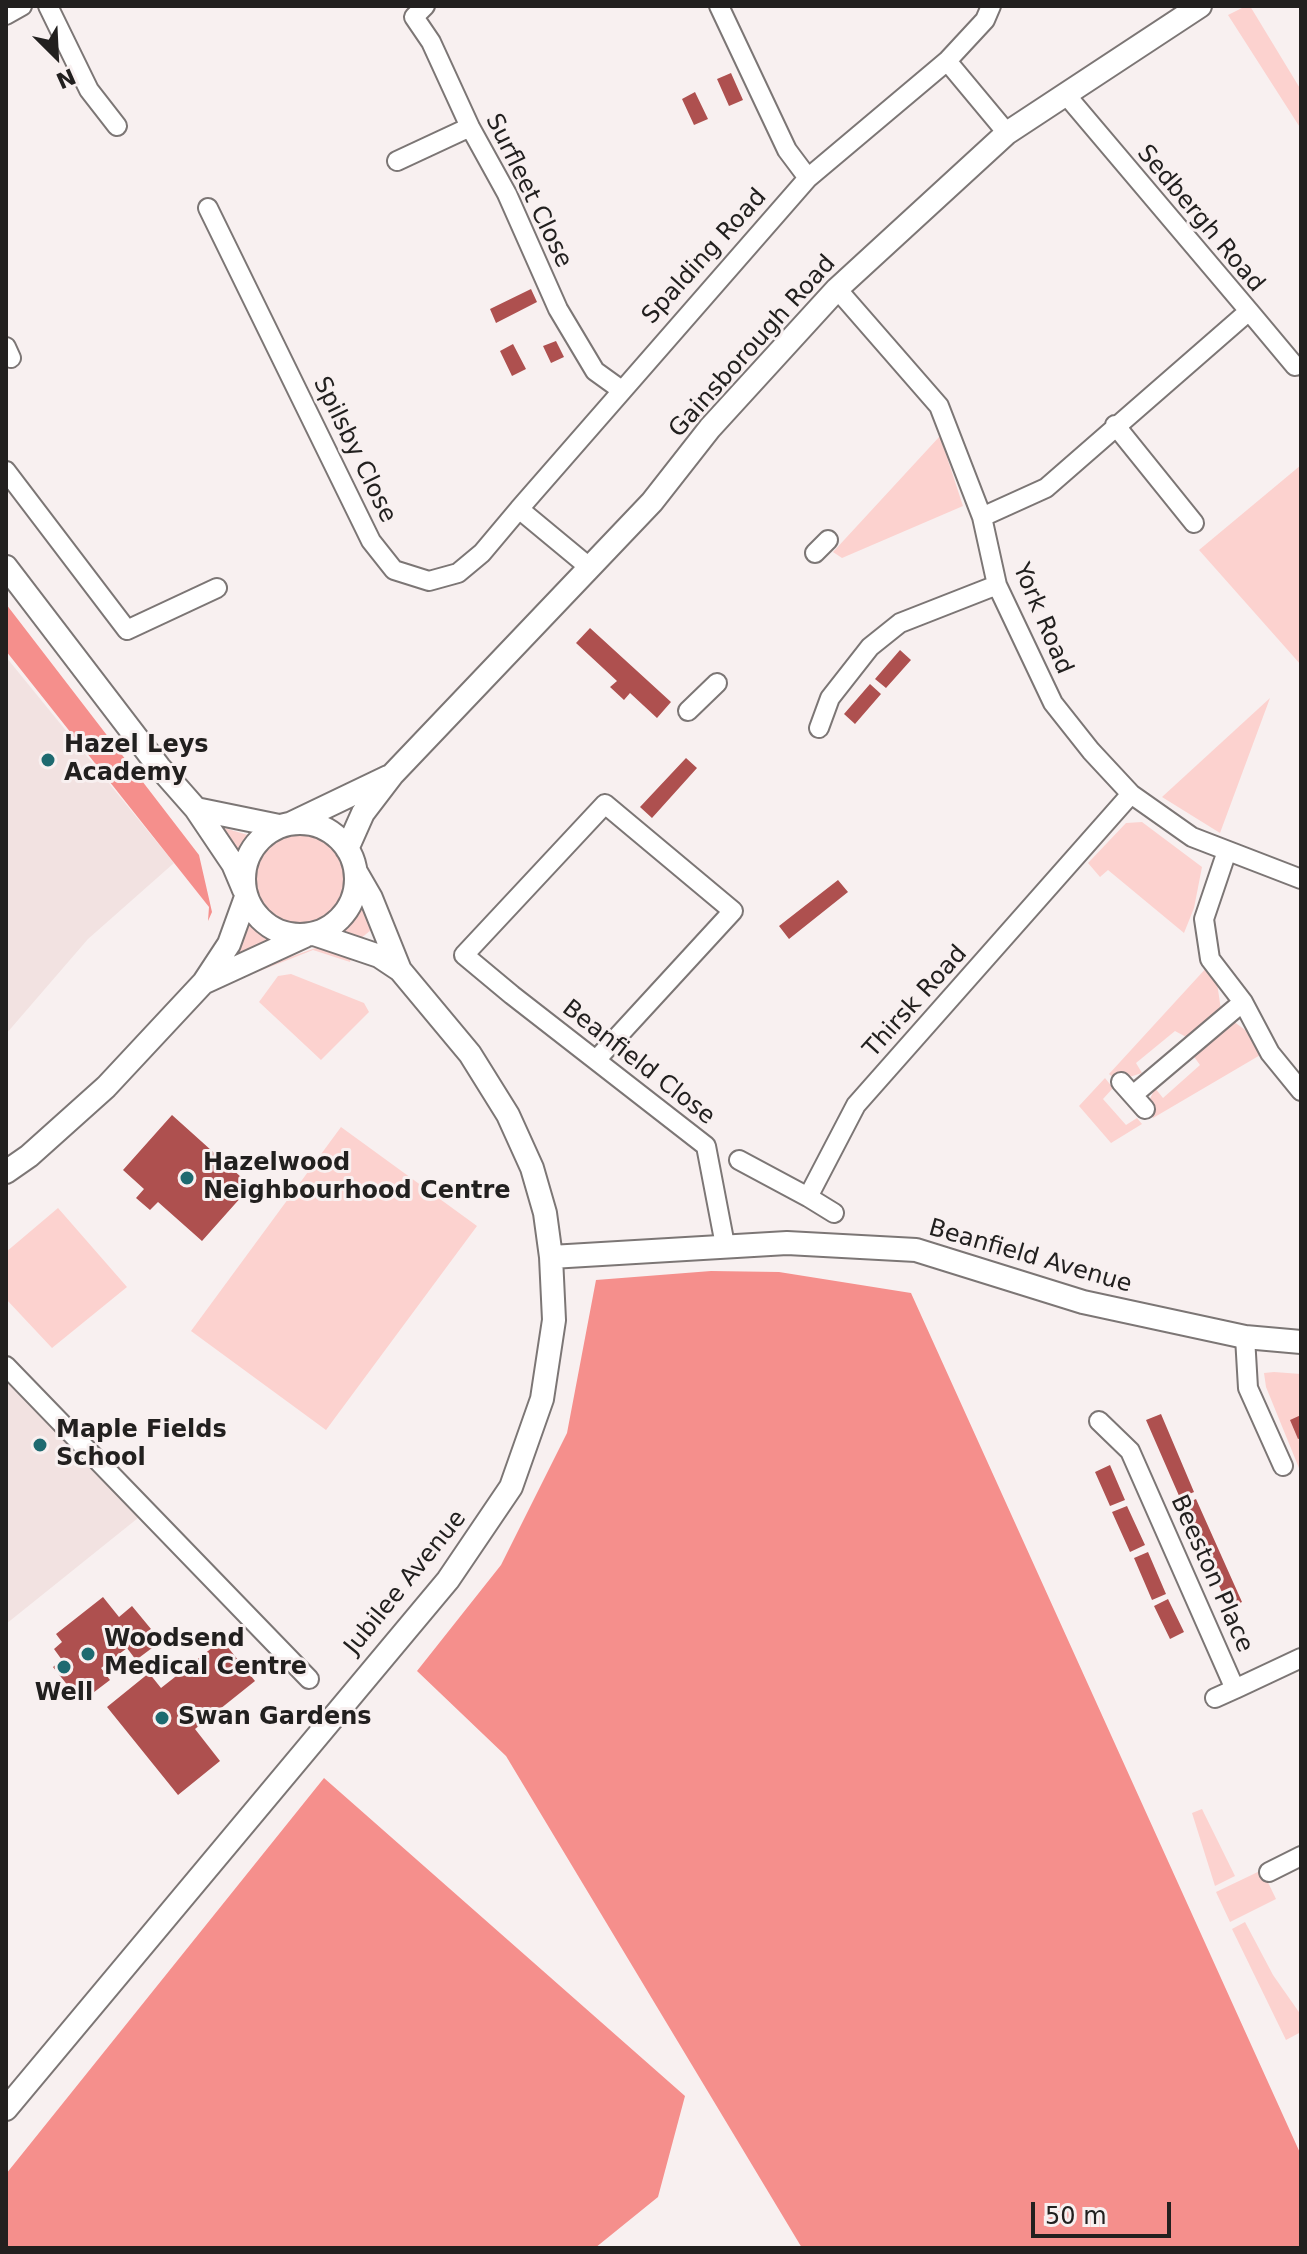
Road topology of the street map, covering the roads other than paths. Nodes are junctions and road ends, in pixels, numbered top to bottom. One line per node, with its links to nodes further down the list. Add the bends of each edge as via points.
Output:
1 (22, 6): 7 (street)
2 (48, 6): 10 (street, via 89,90)
3 (425, 6): 11 (street, Surfleet Close, via 414,17)
4 (719, 6): 14 (street, via 787,150)
5 (991, 6): 8 (street, Spalding Road, via 985,20)
6 (1200, 6): 9 (street, Gainsborough Road)
7 (6, 15)
8 (947, 61): 12 (street); 14 (street, Spalding Road)
9 (1067, 96): 12 (street, Gainsborough Road); 17 (street, Sedbergh Road)
10 (117, 126)
11 (470, 127): 13 (street); 19 (street, Surfleet Close, via 581,352 595,371)
12 (1007, 133): 16 (street, Gainsborough Road)
13 (397, 161)
14 (808, 178): 19 (street, Spalding Road)
15 (208, 208): 22 (street, Spilsby Close, via 371,541 394,570 429,581 458,573)
16 (837, 289): 23 (street, York Road, via 939,406); 26 (street, Gainsborough Road)
17 (1249, 311): 18 (street); 20 (street, Sedbergh Road)
18 (1295, 366)
19 (620, 389): 22 (street, Spalding Road)
20 (1115, 425): 23 (street, Sedbergh Road, via 1046,488); 24 (street)
21 (6, 471): 28 (street, via 127,630)
22 (519, 509): 26 (street)
23 (982, 517): 27 (street, York Road)
24 (1194, 523)
25 (6, 567): 34 (street)
26 (589, 567): 32 (street, Gainsborough Road)
27 (997, 585): 31 (street, via 900,623 870,647 830,698); 33 (street, York Road, via 1053,703)
28 (217, 588)
29 (717, 683): 30 (street)
30 (688, 711)
31 (819, 728)
32 (392, 775): 35 (street, Gainsborough Road); 36 (street, Gainsborough Road, via 363,813)
33 (1131, 794): 37 (street, York Road, via 1192,837); 50 (street, Thirsk Road, via 856,1105)
34 (196, 809): 35 (street); 40 (street, via 233,864)
35 (286, 825): 36 (street, via 318,825); 40 (street, via 257,842 247,857)
36 (347, 849): 38 (street)
37 (1227, 851): 39 (street, York Road); 44 (street, via 1204,919 1210,959)
38 (356, 872): 41 (street, via 356,888 346,910 329,927); 42 (street, Jubilee Avenue)
39 (1301, 879)
40 (245, 894): 41 (street, via 255,914 270,927); 43 (street, via 229,944)
41 (311, 934): 42 (street, Jubilee Avenue, via 379,956); 43 (street)
42 (400, 970): 53 (street, Jubilee Avenue, via 470,1054 508,1115 532,1168)
43 (204, 982): 49 (street, via 106,1087)
44 (1243, 1002): 46 (street, via 1270,1053); 47 (street)
45 (596, 1060): 45 (street, Beanfield Close, via 733,911 605,804 464,955); 52 (street, Beanfield Close, via 706,1146)
46 (1301, 1091)
47 (1133, 1095)
48 (739, 1160): 50 (street)
49 (6, 1172)
50 (808, 1197): 51 (street)
51 (834, 1213)
52 (725, 1245): 53 (street, Beanfield Avenue); 54 (street, Beanfield Avenue, via 850,1244 916,1250 1083,1302)
53 (551, 1257): 65 (street, Jubilee Avenue, via 554,1320 542,1399 511,1487 482,1533)
54 (1245, 1337): 55 (street, Beanfield Avenue); 58 (street, via 1248,1388)
55 (1301, 1342)
56 (6, 1366): 60 (street)
57 (1099, 1421): 61 (street, Beeston Place, via 1130,1451)
58 (1283, 1466)
59 (1301, 1658): 61 (street, Beeston Place)
60 (309, 1679)
61 (1235, 1689): 62 (street)
62 (1215, 1698)
63 (1301, 1856): 64 (street)
64 (1269, 1872)
65 (6, 2109)

